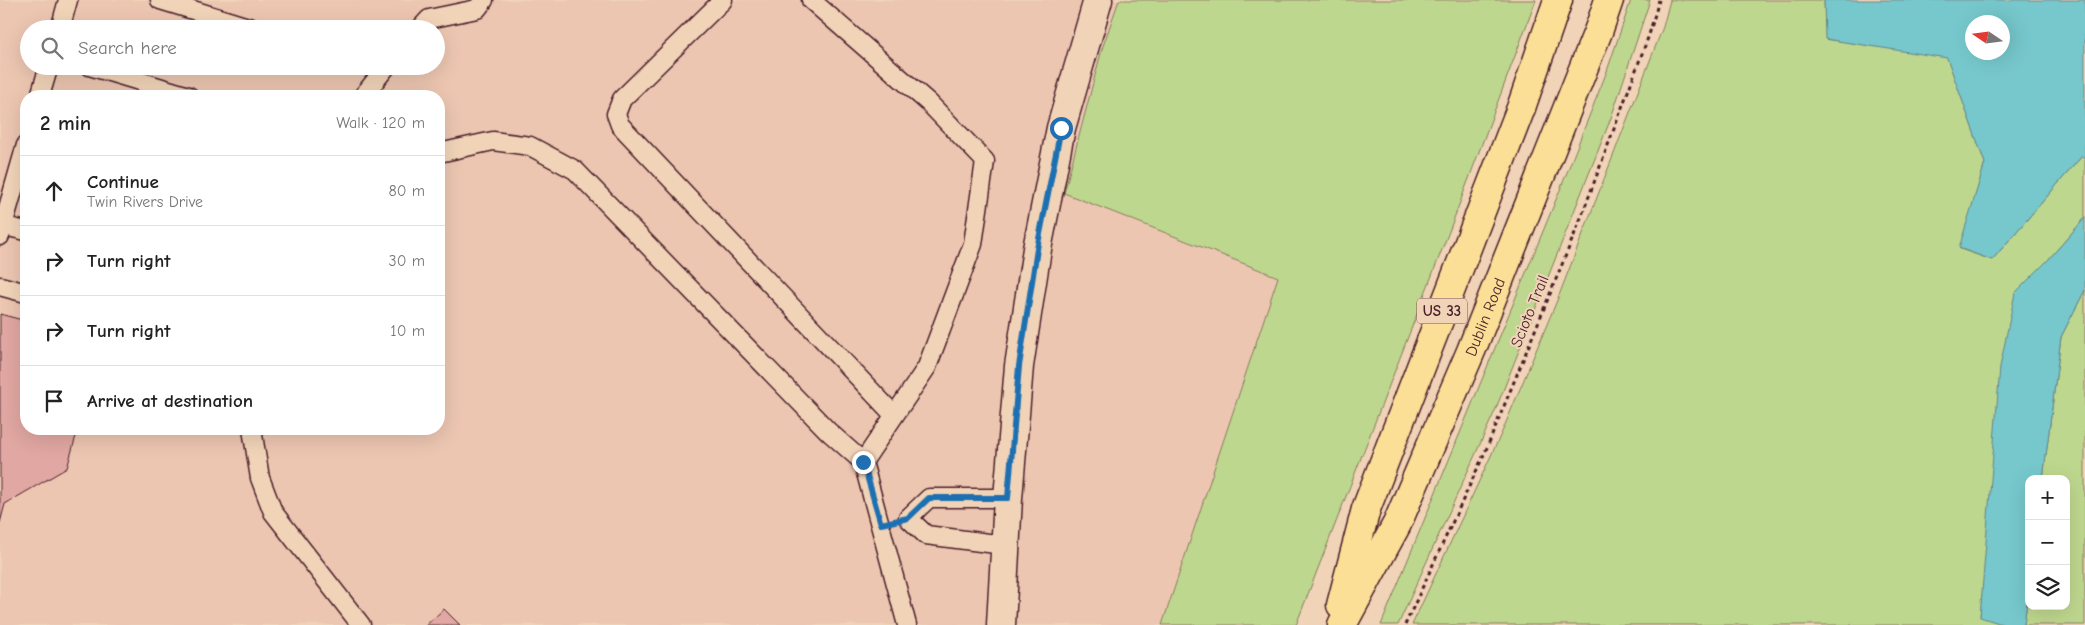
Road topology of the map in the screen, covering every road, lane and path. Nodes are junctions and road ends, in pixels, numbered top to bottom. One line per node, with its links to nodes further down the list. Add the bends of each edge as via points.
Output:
1 (68, 0): 10 (lane)
2 (160, 0): 11 (lane)
3 (484, 0): 12 (lane, via 477,9)
4 (723, 0): 25 (lane, via 622,99 616,114 620,125)
5 (811, 0): 25 (lane, via 929,103 985,162 971,250 927,367)
6 (1098, 0): 28 (street, via 1061,128 1037,249 1019,366)
7 (1558, 0): 35 (main road, US 33, via 1521,108 1366,509)
8 (1609, 0): 36 (main road, Dublin Road / US 33, via 1468,360 1397,524)
9 (1659, 0): 37 (path, Scioto Trail, via 1649,36 1572,241 1486,450)
10 (62, 20)
11 (226, 20)
12 (428, 20)
13 (46, 75): 16 (lane)
14 (119, 75): 17 (lane)
15 (378, 75): 18 (lane)
16 (42, 90)
17 (169, 90)
18 (367, 90)
19 (445, 152): 27 (lane, via 493,141 530,146 575,170 828,431)
20 (20, 165): 21 (lane)
21 (1, 228): 22 (lane)
22 (20, 231)
23 (0, 286): 24 (lane)
24 (20, 291)
25 (894, 415): 27 (lane)
26 (253, 435): 32 (lane, via 260,478 273,512)
27 (863, 462): 30 (lane)
28 (1008, 498): 29 (lane, via 929,498); 31 (street)
29 (908, 518): 30 (lane); 31 (lane, via 926,535)
30 (881, 524): 33 (lane)
31 (1004, 545): 34 (street)
32 (361, 625)
33 (907, 625)
34 (1001, 625)
35 (1336, 625)
36 (1342, 625)
37 (1405, 625)

